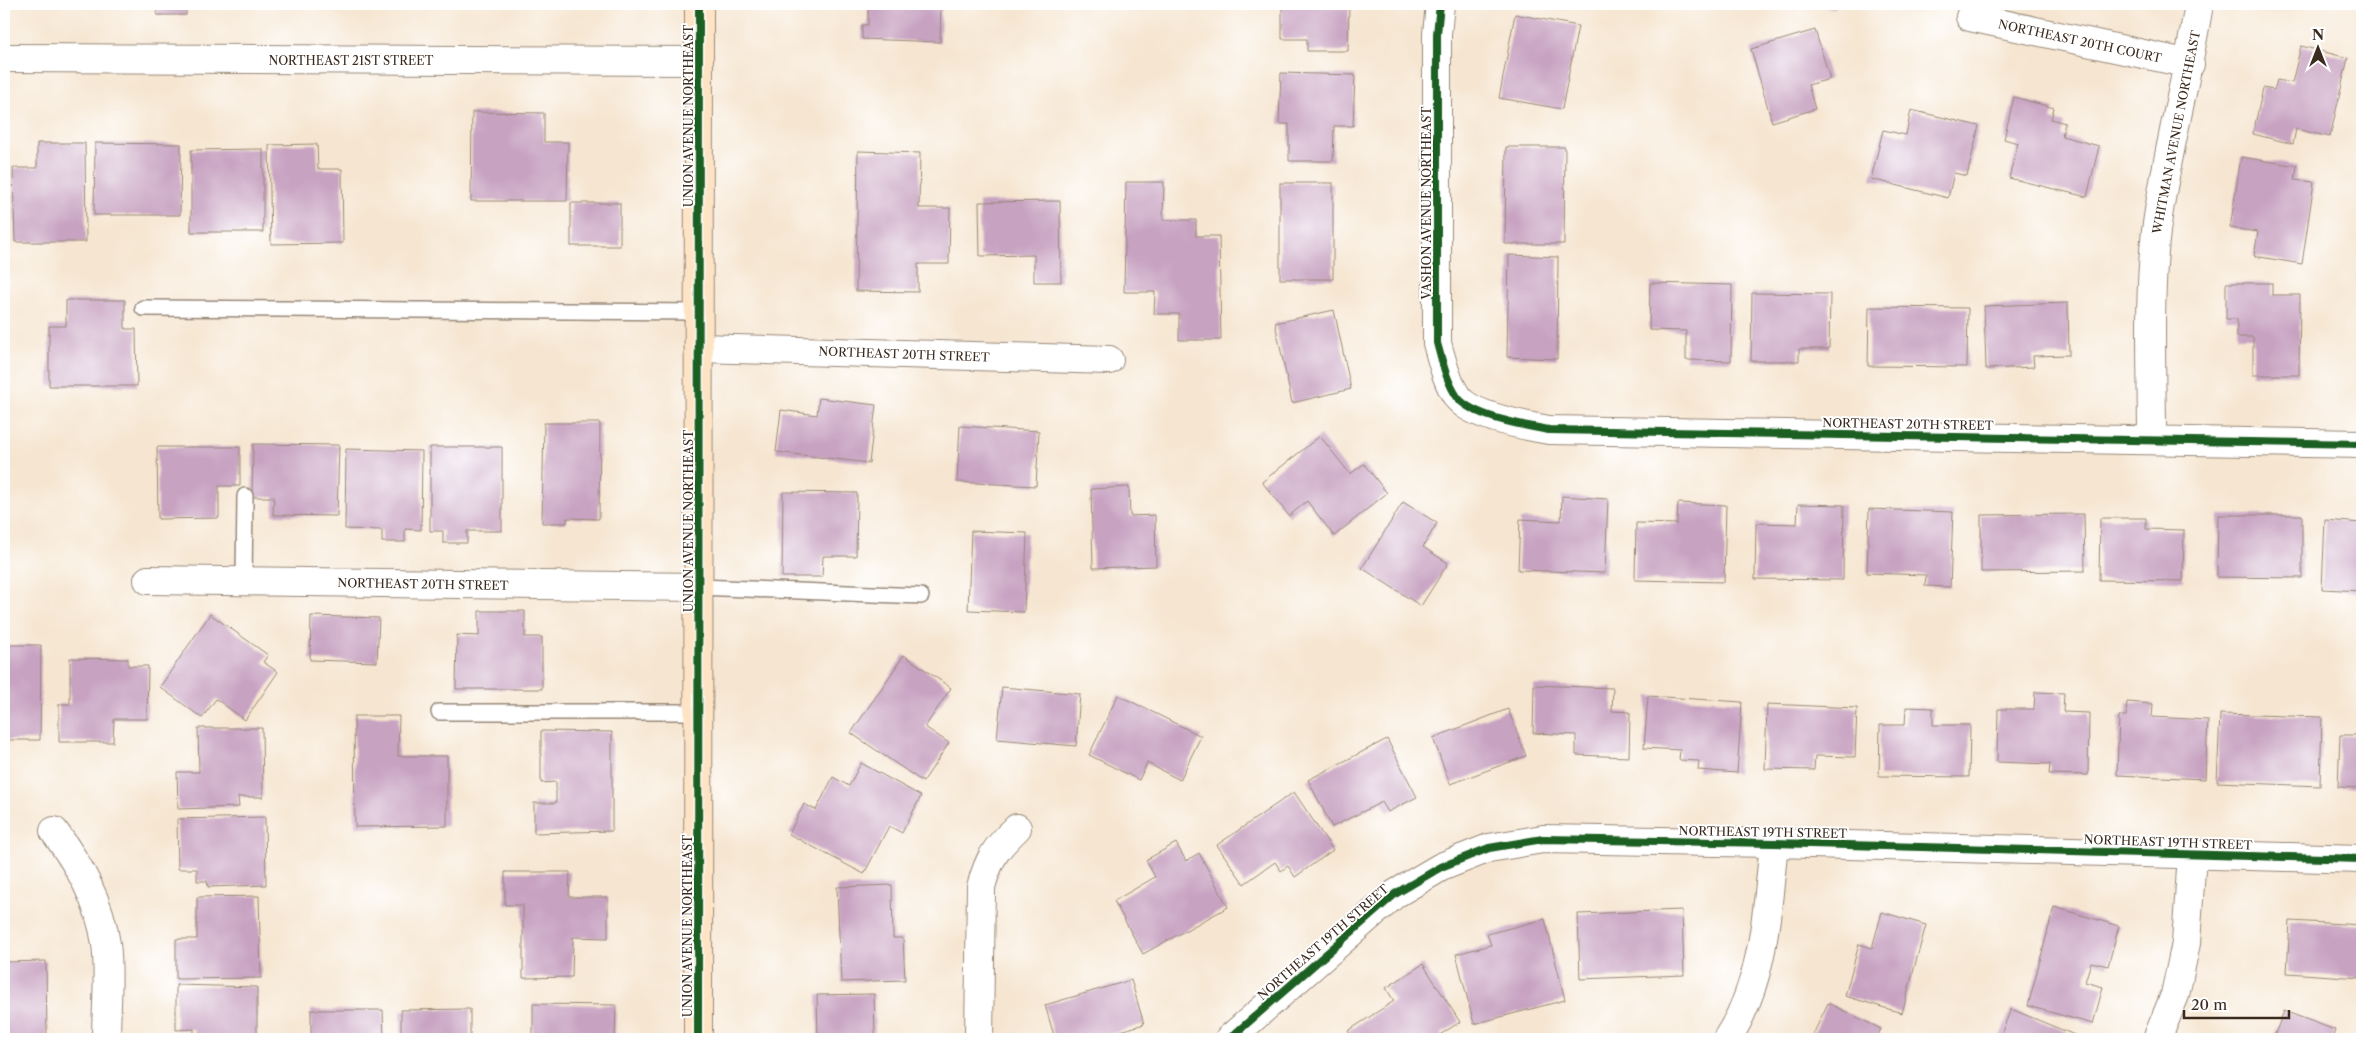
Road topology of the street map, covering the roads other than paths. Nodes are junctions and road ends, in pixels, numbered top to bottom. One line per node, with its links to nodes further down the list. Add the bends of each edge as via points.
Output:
1 (699, 4): 6 (street, UNION AVENUE NORTHEAST)
2 (1440, 4): 12 (street, VASHON AVENUE NORTHEAST, via 1437,34 1437,343 1446,373)
3 (2199, 4): 7 (street, WHITMAN AVENUE NORTHEAST)
4 (1970, 17): 7 (street, NORTHEAST 20TH COURT)
5 (4, 58): 6 (street, NORTHEAST 21ST STREET)
6 (699, 61): 9 (street, UNION AVENUE NORTHEAST)
7 (2190, 64): 13 (street, WHITMAN AVENUE NORTHEAST, via 2156,231 2152,290)
8 (143, 308): 9 (lane)
9 (699, 312): 10 (street, UNION AVENUE NORTHEAST)
10 (699, 348): 11 (street, NORTHEAST 20TH STREET); 18 (street, UNION AVENUE NORTHEAST)
11 (1109, 360)
12 (1459, 399): 13 (street, NORTHEAST 20TH STREET, via 1509,423 1549,430)
13 (2152, 440): 14 (street, NORTHEAST 20TH STREET)
14 (2362, 444)
15 (245, 496): 17 (lane)
16 (148, 580): 17 (street, NORTHEAST 20TH STREET)
17 (244, 582): 18 (street, NORTHEAST 20TH STREET)
18 (699, 587): 19 (lane); 21 (street, UNION AVENUE NORTHEAST)
19 (921, 596)
20 (439, 712): 21 (lane)
21 (699, 712): 28 (street, UNION AVENUE NORTHEAST)
22 (1017, 828): 29 (street, via 997,847 980,887)
23 (54, 831): 27 (street, via 78,864 95,900 106,944)
24 (1774, 843): 25 (street, NORTHEAST 19TH STREET); 30 (street, NORTHEAST 19TH STREET, via 1543,839 1489,848 1441,867 1395,894); 31 (street, via 1764,935 1754,980 1738,1023)
25 (2192, 854): 26 (street, NORTHEAST 19TH STREET); 32 (street, via 2186,943 2175,994)
26 (2362, 859)
27 (106, 1039)
28 (698, 1039)
29 (979, 1039)
30 (1229, 1039)
31 (1727, 1039)
32 (2157, 1039)

